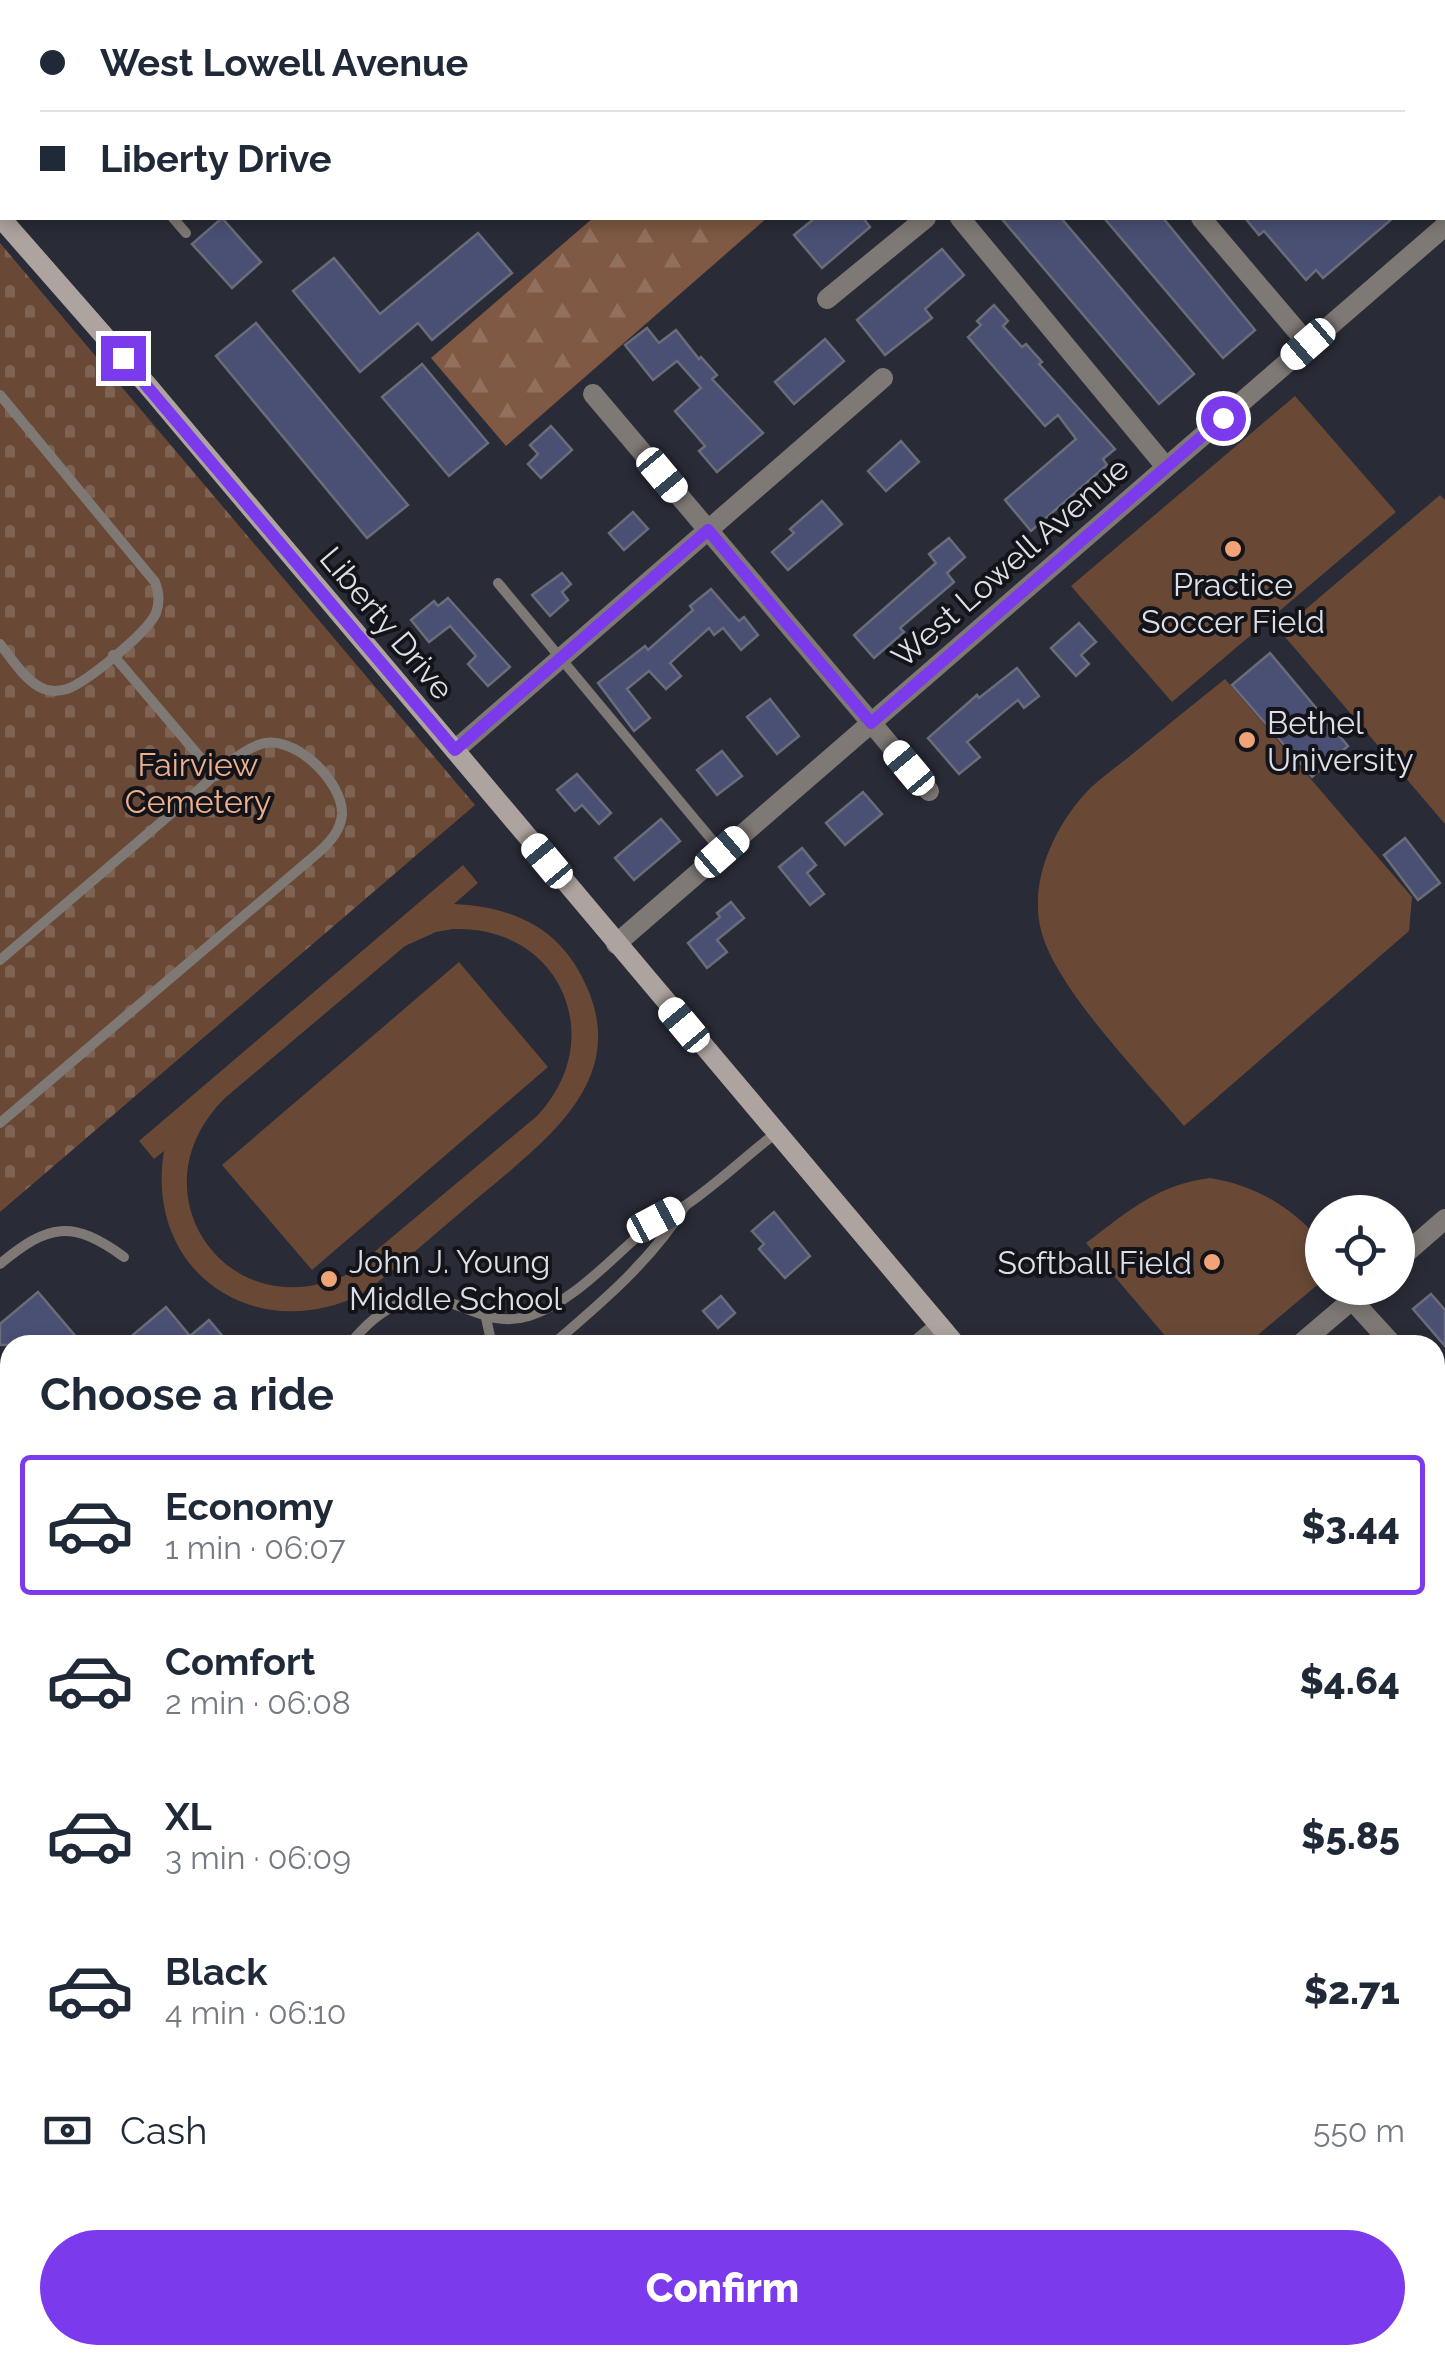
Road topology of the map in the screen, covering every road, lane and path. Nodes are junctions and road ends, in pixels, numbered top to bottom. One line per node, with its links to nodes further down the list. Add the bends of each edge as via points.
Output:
1 (3, 220): 20 (street, Liberty Drive)
2 (175, 220): 7 (lane)
3 (924, 220): 8 (street)
4 (962, 220): 13 (street)
5 (1204, 220): 9 (street)
6 (1445, 226): 9 (street, West Lowell Avenue)
7 (186, 233)
8 (827, 299)
9 (1308, 344): 13 (street, West Lowell Avenue)
10 (883, 378): 14 (street)
11 (593, 394): 14 (street)
12 (0, 395): 17 (lane, via 155,582 159,601 152,620)
13 (1166, 466): 19 (street, West Lowell Avenue)
14 (708, 530): 18 (street); 19 (street)
15 (498, 583): 18 (lane)
16 (0, 644): 17 (lane, via 39,687 55,691 80,682)
17 (114, 654): 21 (lane)
18 (560, 657): 20 (street); 23 (lane)
19 (871, 723): 22 (street); 23 (street, West Lowell Avenue)
20 (455, 750): 24 (street, Liberty Drive)
21 (216, 776): 25 (lane); 26 (lane, via 260,744 296,748 339,799 337,831)
22 (928, 791)
23 (722, 852): 24 (street, West Lowell Avenue)
24 (616, 944): 27 (street, Liberty Drive)
25 (0, 960)
26 (0, 1123)
27 (776, 1132): 28 (lane); 36 (street, Liberty Drive)
28 (686, 1205): 35 (lane, via 656,1220 555,1305 528,1316); 39 (lane, via 631,1275)
29 (1445, 1218): 30 (street)
30 (1415, 1245)
31 (124, 1257): 32 (lane, via 94,1236 68,1230 24,1244)
32 (0, 1264)
33 (1346, 1305): 42 (street)
34 (1366, 1305): 43 (street)
35 (486, 1318): 37 (lane, via 431,1298 408,1298); 38 (lane)
36 (940, 1326): 40 (street); 41 (street, Liberty Drive)
37 (358, 1335)
38 (490, 1335)
39 (563, 1335)
40 (929, 1335)
41 (948, 1335)
42 (1311, 1335)
43 (1386, 1335)

